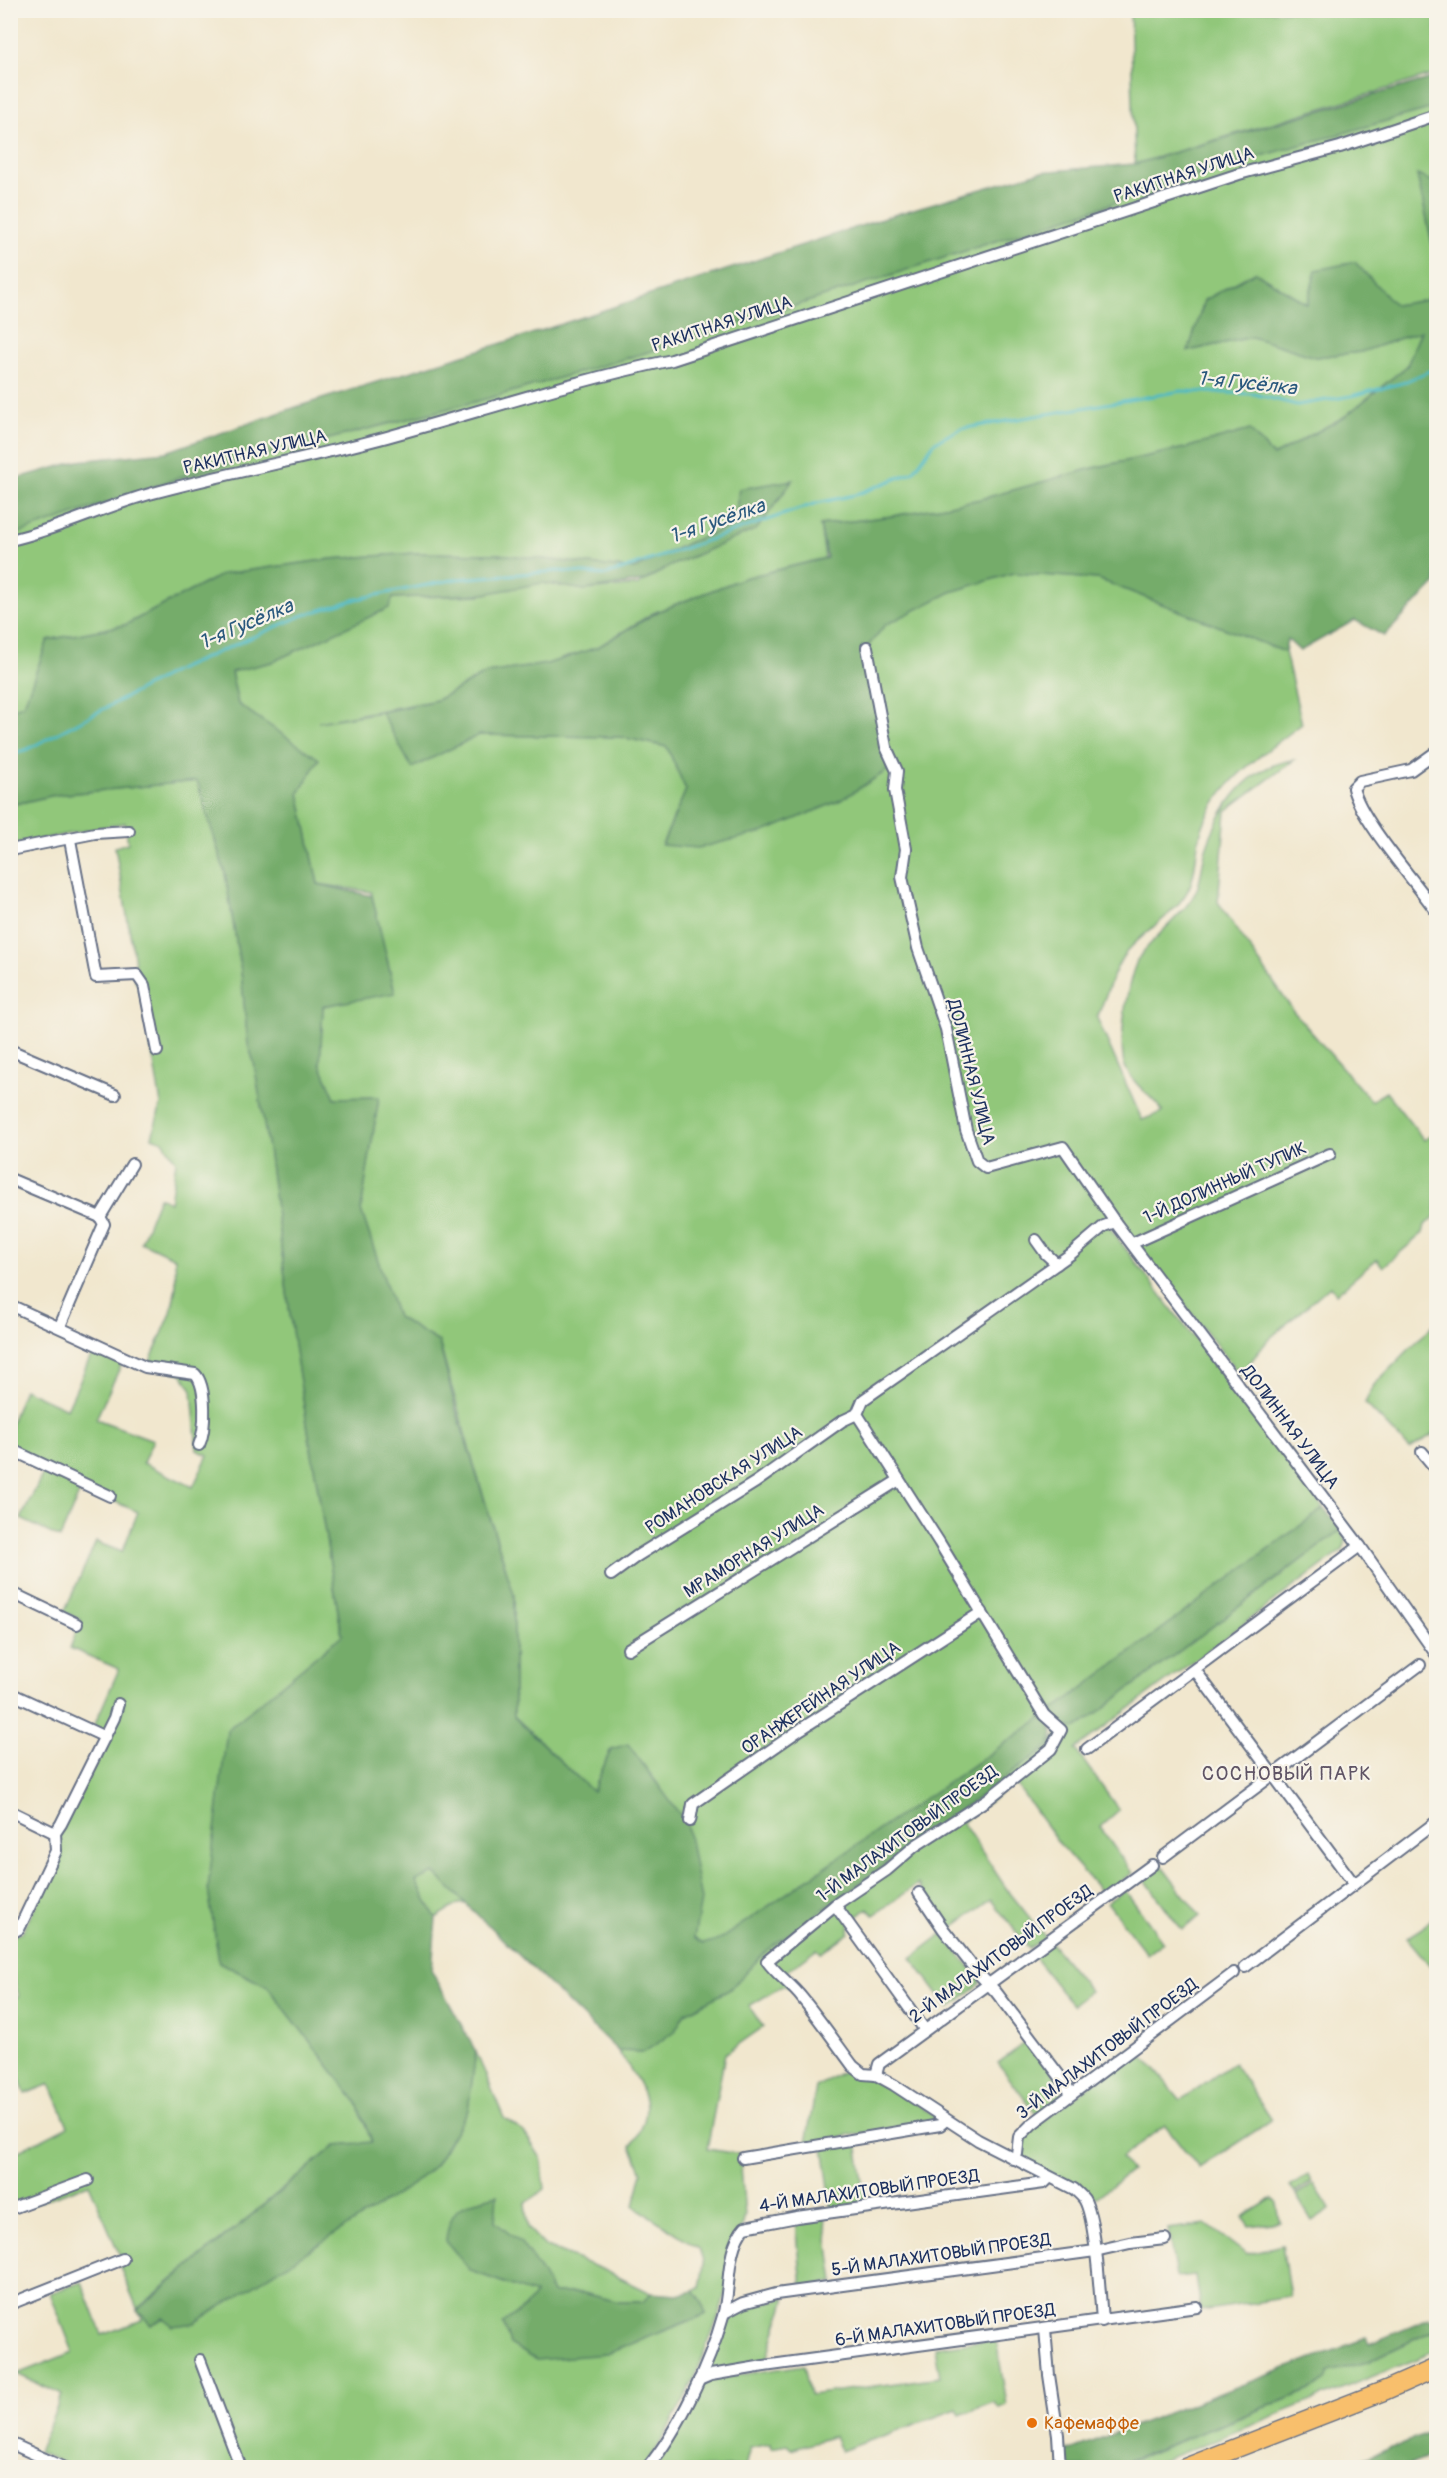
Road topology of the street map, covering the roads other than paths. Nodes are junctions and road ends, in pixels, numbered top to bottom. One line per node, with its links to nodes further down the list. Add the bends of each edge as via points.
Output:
1 (1437, 115): 2 (street, РАКИТНАЯ УЛИЦА, via 1239,174 672,360 610,373 387,437 150,494 45,532)
2 (10, 540)
3 (867, 647): 16 (street, ДОЛИННАЯ УЛИЦА, via 886,747 897,771 896,790 906,849 902,877 918,948 946,1029 966,1130 977,1161 986,1168 1063,1147)
4 (1437, 752): 8 (street, via 1411,770 1360,781 1353,788 1355,798 1383,840)
5 (129, 831): 6 (street, via 95,833)
6 (70, 840): 7 (street); 10 (street, via 96,977 137,975 144,985)
7 (10, 850)
8 (1437, 911)
9 (10, 1050): 11 (street)
10 (157, 1051)
11 (115, 1095)
12 (1330, 1154): 18 (street, 1-Й ДОЛИННЫЙ ТУПИК)
13 (132, 1164): 15 (street)
14 (10, 1179): 15 (street)
15 (100, 1217): 21 (street, via 104,1224)
16 (1115, 1222): 18 (street, ДОЛИННАЯ УЛИЦА); 19 (street, via 1104,1226)
17 (1036, 1239): 19 (street)
18 (1133, 1243): 29 (street, ДОЛИННАЯ УЛИЦА)
19 (1057, 1264): 22 (street, via 863,1400)
20 (10, 1305): 21 (street)
21 (60, 1326): 23 (street, via 145,1367 195,1374 202,1385 204,1436)
22 (857, 1414): 27 (street); 30 (street, РОМАНОВСКАЯ УЛИЦА)
23 (199, 1445)
24 (12, 1452): 28 (street)
25 (1422, 1452): 26 (street)
26 (1437, 1469)
27 (899, 1480): 32 (street); 34 (street, МРАМОРНАЯ УЛИЦА)
28 (110, 1496)
29 (1360, 1546): 35 (street, ДОЛИННАЯ УЛИЦА); 37 (street)
30 (611, 1575)
31 (10, 1592): 33 (street)
32 (982, 1612): 44 (street, ОРАНЖЕРЕЙНАЯ УЛИЦА, via 693,1804); 51 (street, 1-Й МАЛАХИТОВЫЙ ПРОЕЗД, via 1044,1714 1061,1730 1051,1749)
33 (77, 1624)
34 (628, 1649)
35 (1437, 1654)
36 (1420, 1665): 42 (street)
37 (1195, 1670): 41 (street); 42 (street)
38 (10, 1693): 40 (street)
39 (118, 1704): 40 (street)
40 (105, 1737): 46 (street)
41 (1087, 1749)
42 (1272, 1775): 47 (street); 49 (street)
43 (10, 1811): 46 (street)
44 (690, 1821)
45 (1437, 1821): 49 (street)
46 (55, 1833): 52 (street, via 56,1851 19,1929)
47 (1163, 1857)
48 (1152, 1865): 55 (street, 2-Й МАЛАХИТОВЫЙ ПРОЕЗД)
49 (1354, 1884): 53 (street)
50 (919, 1893): 55 (street)
51 (836, 1905): 56 (street); 57 (street, 1-Й МАЛАХИТОВЫЙ ПРОЕЗД, via 767,1961 801,1997 853,2066 862,2074)
52 (10, 1934)
53 (1245, 1966)
54 (1234, 1973): 58 (street, 3-Й МАЛАХИТОВЫЙ ПРОЕЗД)
55 (988, 1985): 56 (street, 2-Й МАЛАХИТОВЫЙ ПРОЕЗД); 58 (street)
56 (925, 2030): 57 (street, 2-Й МАЛАХИТОВЫЙ ПРОЕЗД, via 879,2064)
57 (876, 2075): 59 (street)
58 (1071, 2094): 61 (street, 3-Й МАЛАХИТОВЫЙ ПРОЕЗД, via 1019,2137)
59 (946, 2120): 60 (street, via 940,2125); 61 (street)
60 (743, 2158)
61 (1013, 2159): 62 (street)
62 (1049, 2178): 66 (street, via 1074,2189 1083,2198); 70 (street, 4-Й МАЛАХИТОВЫЙ ПРОЕЗД, via 1044,2183 745,2227 728,2276)
63 (88, 2181): 64 (street)
64 (10, 2209)
65 (1165, 2239): 66 (street, 5-Й МАЛАХИТОВЫЙ ПРОЕЗД)
66 (1095, 2252): 70 (street, 5-Й МАЛАХИТОВЫЙ ПРОЕЗД, via 776,2294); 71 (street)
67 (123, 2259): 68 (street)
68 (10, 2304)
69 (1197, 2307): 71 (street, 6-Й МАЛАХИТОВЫЙ ПРОЕЗД)
70 (724, 2313): 75 (street)
71 (1102, 2321): 72 (street, 6-Й МАЛАХИТОВЫЙ ПРОЕЗД)
72 (1045, 2328): 75 (street, 6-Й МАЛАХИТОВЫЙ ПРОЕЗД, via 764,2366); 80 (street)
73 (200, 2360): 78 (street)
74 (1437, 2368): 81 (main road)
75 (699, 2380): 79 (street, via 662,2450)
76 (10, 2443): 77 (street)
77 (65, 2468)
78 (241, 2468)
79 (647, 2468)
80 (1060, 2468)
81 (1185, 2468)

